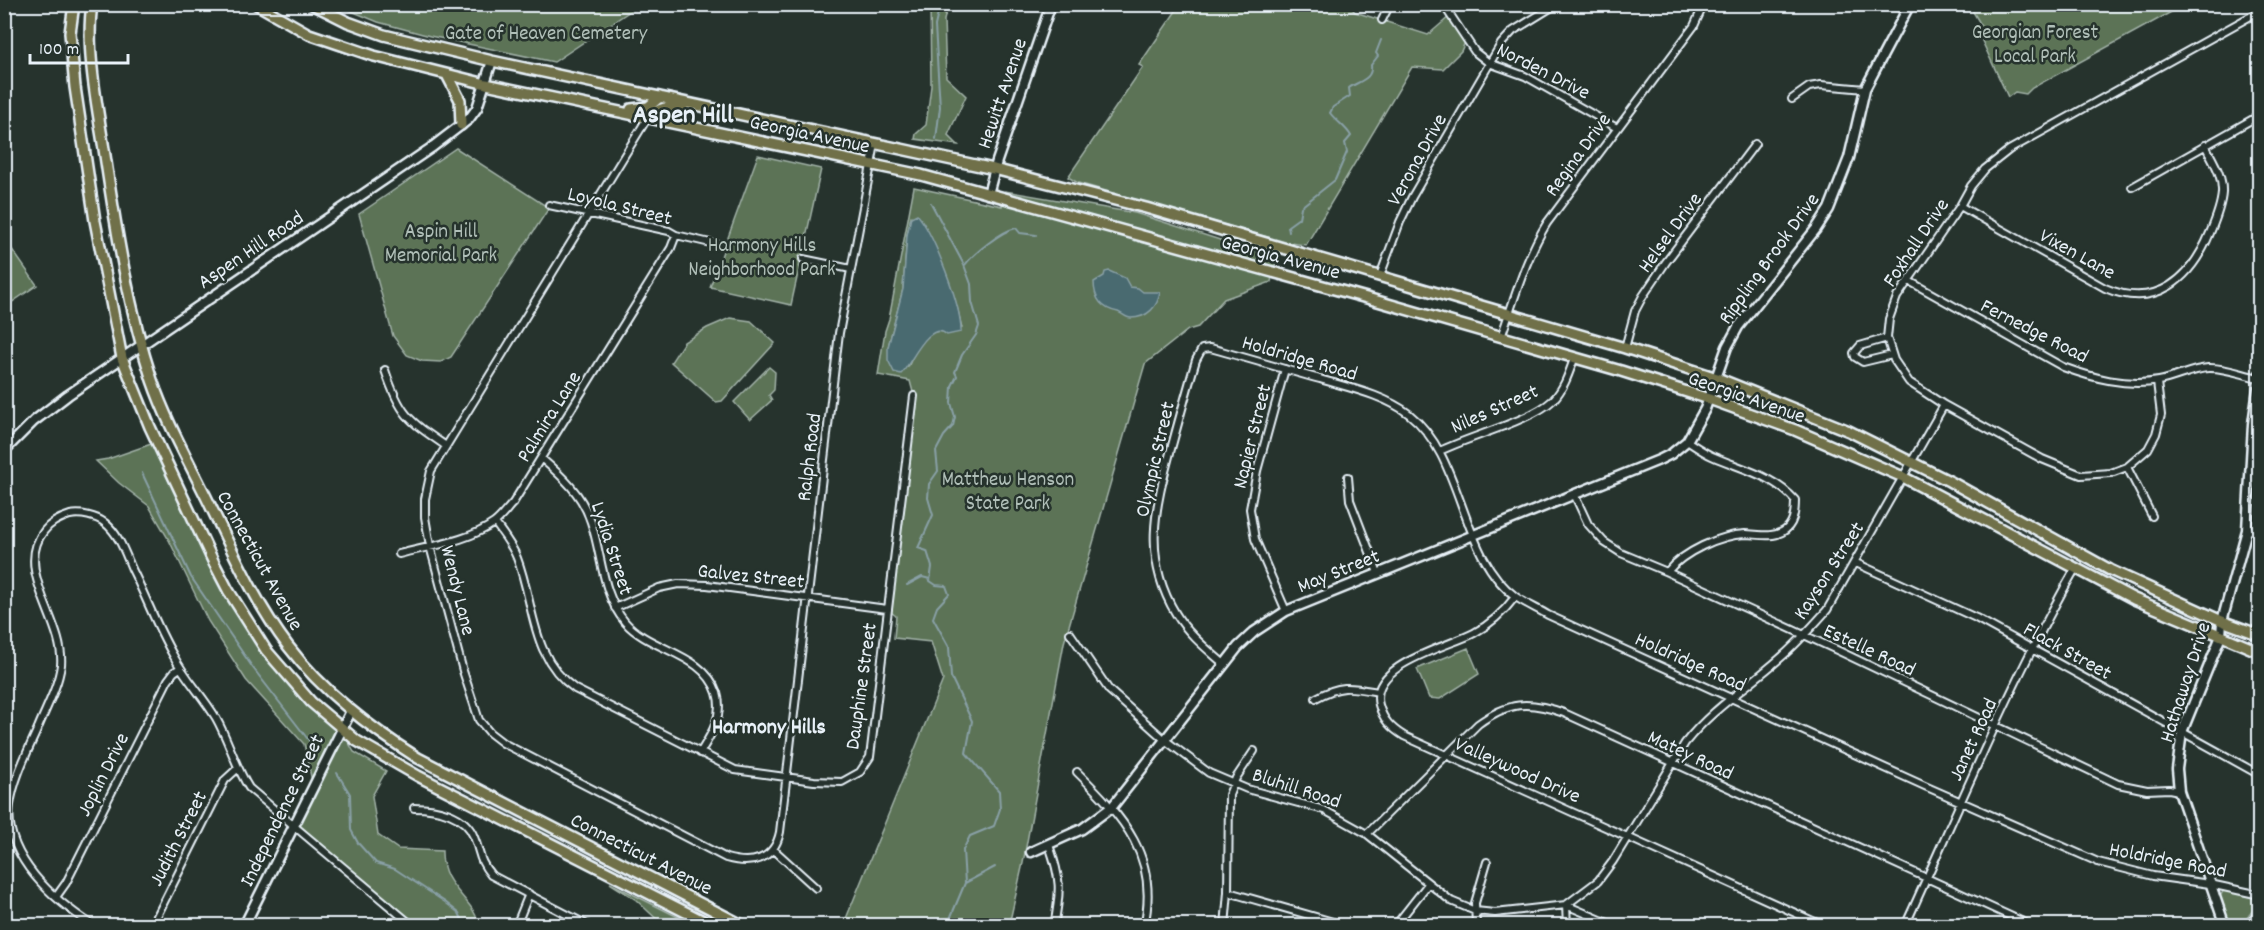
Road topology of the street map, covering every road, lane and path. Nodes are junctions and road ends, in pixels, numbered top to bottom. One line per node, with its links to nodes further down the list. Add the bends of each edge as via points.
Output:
1 (72, 4): 51 (main road, Connecticut Avenue, via 70,33 75,87 94,221)
2 (92, 4): 45 (main road, Connecticut Avenue, via 92,55 102,131)
3 (256, 4): 15 (main road, Georgia Avenue, via 309,34)
4 (312, 4): 13 (main road, Georgia Avenue, via 384,34)
5 (1051, 4): 30 (street, Hewitt Avenue)
6 (1390, 4): 12 (street)
7 (1443, 4): 14 (street, Norden Drive, via 1475,52)
8 (1557, 4): 14 (street, Verona Drive, via 1513,31)
9 (1704, 4): 25 (street, Regina Drive, via 1694,26)
10 (1910, 4): 17 (street, Rippling Brook Drive)
11 (2259, 11): 34 (street, Foxhall Drive, via 2009,150 1985,169)
12 (1382, 20)
13 (492, 61): 16 (street, Aspen Hill Road); 18 (main road, Georgia Avenue)
14 (1489, 63): 25 (street, Norden Drive, via 1525,75); 40 (street, Verona Drive, via 1412,197)
15 (447, 75): 16 (main road, Georgia Avenue); 24 (main road, via 460,100)
16 (486, 84): 20 (main road, Georgia Avenue); 24 (street, Aspen Hill Road, via 477,108)
17 (1865, 89): 19 (street, via 1821,85 1809,87); 56 (street, Rippling Brook Drive, via 1849,158 1829,209 1738,327)
18 (660, 97): 20 (main road, via 642,109 603,103); 21 (main road, Georgia Avenue)
19 (1792, 99)
20 (594, 106): 23 (main road, Georgia Avenue)
21 (729, 111): 23 (main road, via 722,115 668,107); 26 (main road, Georgia Avenue)
22 (2259, 115): 28 (street)
23 (648, 117): 29 (main road, Georgia Avenue); 35 (street, Wendy Lane)
24 (461, 125): 45 (street, Aspen Hill Road)
25 (1617, 128): 42 (street, Regina Drive, via 1534,244)
26 (875, 144): 29 (street, Ralph Road); 30 (main road, Georgia Avenue)
27 (1755, 144): 48 (street, Helsel Drive, via 1643,296)
28 (2205, 146): 31 (street); 34 (street, Vixen Lane, via 2221,178 2217,215 2193,267 2170,286 2148,294 2125,294 2105,288)
29 (872, 165): 32 (main road, Georgia Avenue); 39 (street, Ralph Road)
30 (994, 169): 32 (street, Hewitt Avenue); 40 (main road, Georgia Avenue, via 1146,208)
31 (2132, 187)
32 (988, 194): 43 (main road, Georgia Avenue)
33 (549, 205): 35 (street, Loyola Street)
34 (1960, 206): 41 (street, Foxhall Drive)
35 (591, 213): 36 (street, Loyola Street); 62 (street, Wendy Lane)
36 (675, 235): 37 (street, Loyola Street); 65 (street, Palmira Lane, via 671,248)
37 (719, 245)
38 (803, 259): 39 (street)
39 (851, 269): 46 (street, Ralph Road)
40 (1380, 276): 42 (main road, Georgia Avenue)
41 (1909, 281): 44 (street, Foxhall Drive, via 1892,308); 57 (street, Fernedge Road, via 2063,367 2089,377)
42 (1509, 314): 43 (street, Regina Drive); 48 (main road, Georgia Avenue)
43 (1501, 337): 52 (main road, Georgia Avenue)
44 (1887, 338): 50 (street, Foxhall Drive); 50 (street, via 1860,346 1855,357 1867,362)
45 (142, 344): 51 (street, Aspen Hill Road); 99 (main road, Connecticut Avenue, via 178,440 269,619 298,658)
46 (838, 347): 47 (street); 83 (street, Ralph Road)
47 (848, 348)
48 (1625, 348): 56 (main road, Georgia Avenue)
49 (1202, 349): 53 (street, Holdridge Road); 94 (street, Olympic Street, via 1157,498 1154,554 1163,588 1177,615)
50 (1892, 355): 60 (street, Foxhall Drive, via 1909,382)
51 (122, 358): 63 (street, Aspen Hill Road, via 34,421); 101 (main road, Connecticut Avenue, via 161,452 228,590 274,661)
52 (1574, 359): 59 (main road, Georgia Avenue); 64 (street, Niles Street, via 1567,380 1540,410)
53 (1285, 369): 64 (street, Holdridge Road, via 1388,402 1421,426); 86 (street, Napier Street, via 1250,508 1255,539)
54 (385, 370): 62 (street, via 394,398 405,415)
55 (2259, 376): 57 (street, Fernedge Road, via 2207,368); 73 (street, Hathaway Drive)
56 (1717, 378): 59 (street, Rippling Brook Drive); 66 (main road, Georgia Avenue, via 1849,431)
57 (2157, 382): 67 (street, Foxhall Drive, via 2161,415 2156,434 2148,449)
58 (914, 396): 85 (street, Dauphine Street)
59 (1709, 399): 61 (street, May Street); 69 (main road, Georgia Avenue, via 1795,430)
60 (1944, 405): 66 (street, Kayson Street); 67 (street, Foxhall Drive, via 2069,472 2093,476)
61 (1687, 441): 70 (street, May Street, via 1665,457); 80 (street, via 1784,488 1795,500 1794,516 1782,532 1743,534 1701,546 1685,554)
62 (446, 446): 76 (street, Wendy Lane, via 432,471 425,499)
63 (4, 451)
64 (1440, 451): 75 (street, Holdridge Road)
65 (541, 458): 72 (street, Palmira Lane, via 513,503); 84 (street, Lydia Street, via 571,484 585,508)
66 (1912, 462): 69 (street, Kayson Street); 87 (main road, Georgia Avenue, via 2110,570)
67 (2127, 467): 71 (street)
68 (1348, 477): 81 (street, via 1350,500)
69 (1904, 477): 78 (street, Kayson Street); 79 (main road, Georgia Avenue)
70 (1574, 494): 75 (street, May Street); 80 (street, Estelle Road, via 1588,524 1604,542)
71 (2152, 516)
72 (495, 523): 76 (street, Palmira Lane); 105 (street, Dauphine Street, via 517,558 543,653 555,673 575,689)
73 (2247, 530): 74 (street); 87 (street, Hathaway Drive)
74 (2259, 531)
75 (1474, 535): 81 (street, May Street); 82 (street, Holdridge Road, via 1485,560)
76 (430, 546): 77 (street, Palmira Lane); 123 (street, Wendy Lane, via 473,706 490,733 726,858 753,861)
77 (399, 554)
78 (1856, 563): 91 (street, Kayson Street, via 1827,610); 92 (street, Flack Street, via 1976,618)
79 (2075, 569): 90 (main road, Georgia Avenue, via 2133,599); 92 (street, Janet Road)
80 (1667, 572): 91 (street, Estelle Road)
81 (1378, 573): 86 (street, May Street)
82 (1515, 597): 96 (street, via 1491,623 1472,635 1397,666); 98 (street, Holdridge Road)
83 (809, 598): 84 (street, Galvez Street, via 678,584 658,588); 85 (street, Galvez Street); 111 (street, Ralph Road)
84 (615, 608): 105 (street, Lydia Street, via 636,633 700,668 713,684 719,711)
85 (887, 609): 111 (street, Dauphine Street, via 870,757 861,772 842,782)
86 (1286, 611): 94 (street, May Street, via 1254,632)
87 (2222, 621): 89 (main road, Georgia Avenue); 90 (street, Hathaway Drive)
88 (1070, 633): 103 (street, Bluhill Road, via 1108,690)
89 (2259, 635)
90 (2221, 636): 93 (main road, Georgia Avenue); 102 (street, Hathaway Drive)
91 (1804, 637): 98 (street, Kayson Street); 100 (street, Estelle Road)
92 (2032, 649): 100 (street, Janet Road); 102 (street, Flack Street)
93 (2259, 652)
94 (1224, 664): 103 (street, May Street)
95 (180, 668): 108 (street, via 218,721); 114 (street, via 117,536 100,520 75,514 49,525 39,538 33,561 59,642 61,666); 133 (street, Joplin Drive, via 168,680)
96 (1378, 692): 97 (street, via 1342,687); 106 (street, Valleywood Drive, via 1381,712 1394,730)
97 (1316, 698)
98 (1732, 698): 107 (street, Kayson Street, via 1698,726); 116 (street, Holdridge Road)
99 (351, 711): 101 (street, Independence Street); 144 (main road, Connecticut Avenue, via 438,769)
100 (1995, 725): 115 (street, Estelle Road, via 2118,784); 116 (street, Janet Road)
101 (341, 729): 119 (street, Independence Street); 143 (main road, Connecticut Avenue, via 409,771)
102 (2182, 732): 110 (street, Flack Street); 115 (street, Hathaway Drive, via 2177,769)
103 (1165, 740): 112 (street, Bluhill Road, via 1220,780); 117 (street, May Street)
104 (1254, 751): 112 (street)
105 (700, 753): 111 (street, Dauphine Street, via 735,770)
106 (1447, 754): 107 (street, Matey Road, via 1493,712 1532,704 1563,713); 120 (street, Matey Road); 121 (street, Valleywood Drive)
107 (1672, 764): 121 (street, Kayson Street); 126 (street, Matey Road)
108 (237, 769): 119 (street, via 249,788); 138 (street, Judith Street, via 225,780)
109 (1077, 772): 117 (street)
110 (2259, 775)
111 (787, 777): 123 (street, via 780,832)
112 (1234, 783): 120 (street, Bluhill Road, via 1324,810); 130 (street, via 1229,795)
113 (4, 787): 114 (street)
114 (14, 789): 133 (street, via 10,821 17,845 30,869)
115 (2179, 791): 128 (street, Hathaway Drive)
116 (1961, 802): 126 (street, Janet Road); 128 (street, Holdridge Road, via 2098,862 2153,876)
117 (1112, 807): 122 (street, May Street, via 1082,829); 146 (street, via 1126,824 1146,872)
118 (414, 808): 131 (street, via 433,808 458,818 469,827 481,863 491,875)
119 (294, 825): 139 (street, Independence Street); 140 (street)
120 (1367, 834): 127 (street, Bluhill Road)
121 (1628, 837): 134 (street, Kayson Street, via 1598,881); 153 (street, Valleywood Drive)
122 (1049, 845): 124 (street, May Street); 145 (street, via 1060,887)
123 (773, 849): 129 (street)
124 (1031, 852)
125 (1487, 862): 135 (street)
126 (1927, 878): 154 (street, Janet Road); 155 (street, Matey Road)
127 (1428, 884): 135 (street, Bluhill Road, via 1451,901); 149 (street)
128 (2210, 884): 132 (street, Holdridge Road); 156 (street, Hathaway Drive)
129 (816, 888)
130 (1228, 892): 147 (street); 148 (street)
131 (530, 894): 141 (street); 142 (street)
132 (2259, 895)
133 (56, 897): 137 (street)
134 (1566, 904): 135 (street, Bluhill Road, via 1496,913); 151 (street); 152 (street)
135 (1475, 910): 150 (street)
136 (2259, 913): 157 (street)
137 (94, 926)
138 (152, 926)
139 (244, 926)
140 (413, 926)
141 (516, 926)
142 (589, 926)
143 (713, 926)
144 (744, 926)
145 (1054, 926)
146 (1144, 926)
147 (1225, 926)
148 (1347, 926)
149 (1395, 926)
150 (1476, 926)
151 (1567, 926)
152 (1615, 926)
153 (1824, 926)
154 (1905, 926)
155 (2032, 926)
156 (2225, 926)
157 (2250, 926)

